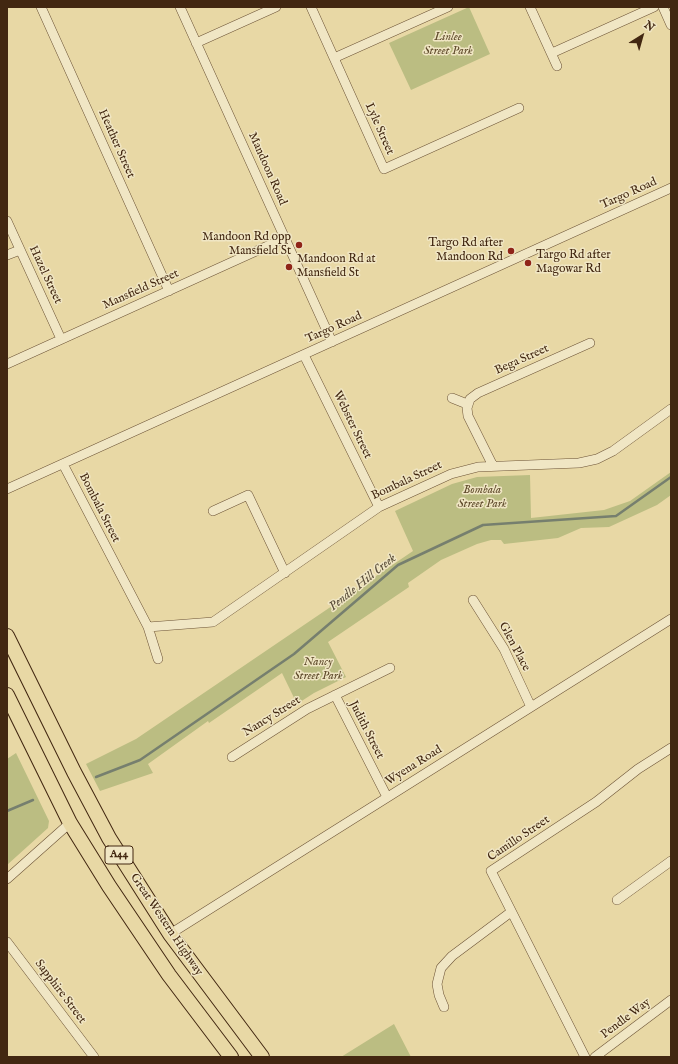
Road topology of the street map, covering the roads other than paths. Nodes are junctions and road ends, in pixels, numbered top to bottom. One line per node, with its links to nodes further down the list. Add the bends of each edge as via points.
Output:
1 (41, 7): 20 (street, Heather Street)
2 (180, 7): 10 (street, Mandoon Road)
3 (276, 7): 10 (street)
4 (311, 7): 12 (street, Lyle Street)
5 (448, 7): 12 (street)
6 (530, 7): 11 (street)
7 (654, 7): 11 (street)
8 (663, 7): 9 (street)
9 (670, 23)
10 (196, 43): 17 (street, Mandoon Road)
11 (552, 53): 13 (street)
12 (334, 58): 14 (street, Lyle Street, via 384,169)
13 (557, 66)
14 (519, 108)
15 (671, 188): 22 (street, Targo Road)
16 (7, 221): 18 (street, Hazel Street)
17 (285, 238): 20 (street, Mansfield Street); 22 (street, Mandoon Road)
18 (20, 250): 19 (street); 21 (street, Hazel Street)
19 (7, 255)
20 (169, 290): 21 (street, Mansfield Street)
21 (61, 339): 25 (street, Mansfield Street)
22 (332, 342): 24 (street, Targo Road)
23 (590, 343): 27 (street, Bega Street, via 478,393)
24 (304, 355): 29 (street, Targo Road); 32 (street, Webster Street)
25 (7, 364)
26 (452, 398): 27 (street)
27 (467, 404): 30 (street, via 468,416)
28 (671, 409): 30 (street, Bombala Street, via 613,451 597,459)
29 (63, 464): 31 (street, Targo Road); 37 (street, Bombala Street)
30 (493, 466): 32 (street, Bombala Street, via 451,474)
31 (7, 489)
32 (379, 506): 34 (street, Bombala Street)
33 (213, 511): 34 (street, via 248,495)
34 (285, 573): 37 (street, Bombala Street, via 213,622)
35 (473, 600): 43 (street, Glen Place, via 504,649)
36 (671, 619): 43 (street, Wyena Road)
37 (148, 627): 39 (street, Bombala Street)
38 (7, 636): 52 (highway, Great Western Highway / A44, via 109,838)
39 (158, 659)
40 (390, 668): 42 (street, Nancy Street)
41 (7, 695): 47 (highway, Great Western Highway / A44)
42 (335, 695): 45 (street, Nancy Street, via 307,708); 46 (street, Judith Street)
43 (532, 707): 46 (street, Wyena Road)
44 (671, 748): 51 (street, Camillo Street, via 638,769 596,802 491,870)
45 (232, 757)
46 (388, 797): 52 (street, Wyena Road)
47 (70, 823): 49 (street); 57 (highway, Great Western Highway / A44, via 135,927)
48 (671, 861): 50 (street)
49 (7, 879)
50 (617, 900)
51 (511, 912): 55 (street, via 452,956 441,968 438,984); 59 (street, Camillo Street)
52 (170, 934): 58 (highway, Great Western Highway / A44)
53 (7, 942): 56 (street, Sapphire Street)
54 (671, 1000): 60 (street, Pendle Way)
55 (444, 1007)
56 (94, 1057)
57 (231, 1057)
58 (262, 1057)
59 (585, 1057)
60 (595, 1057)

